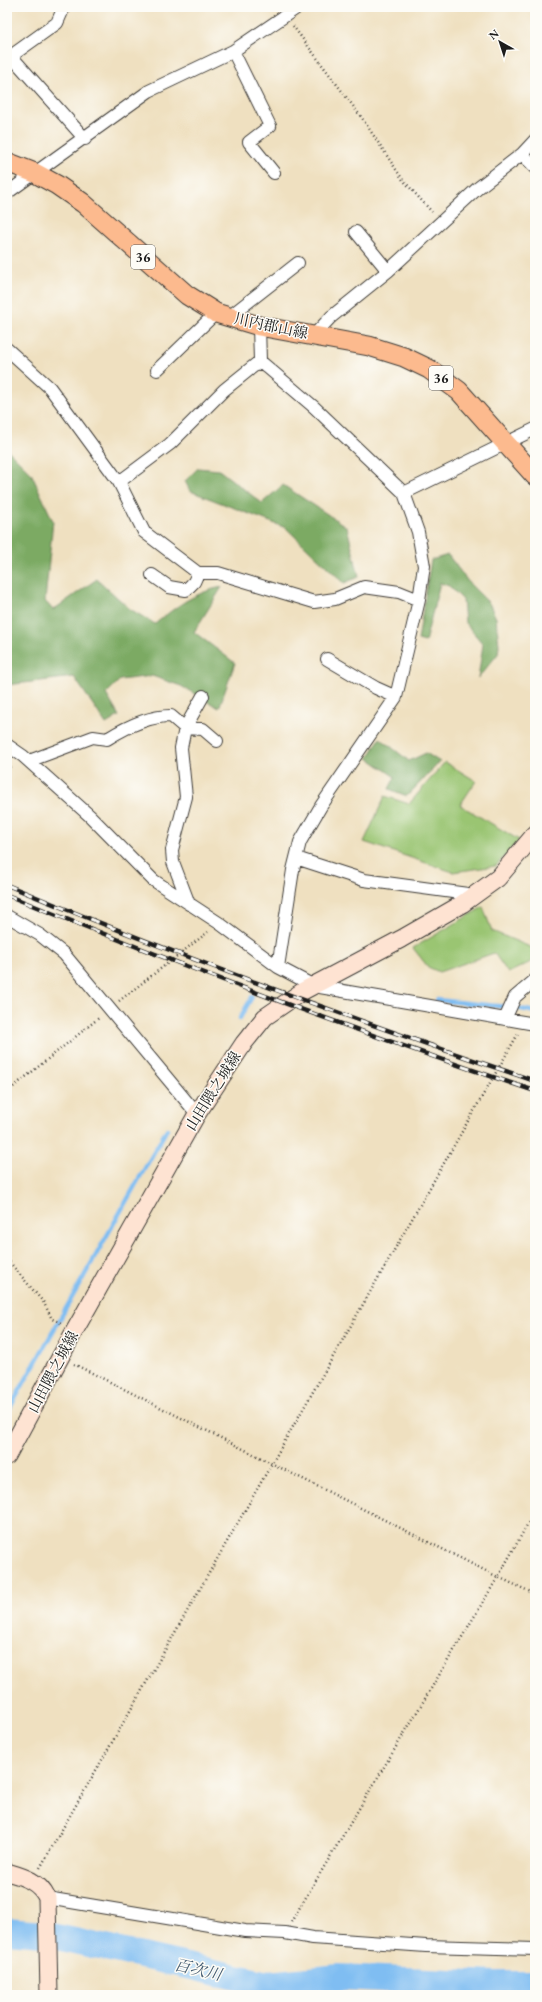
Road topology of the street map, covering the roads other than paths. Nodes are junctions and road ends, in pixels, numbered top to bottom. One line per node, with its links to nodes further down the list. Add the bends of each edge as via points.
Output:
1 (64, 7): 4 (street, via 56,23)
2 (298, 7): 3 (street)
3 (233, 51): 5 (street, via 149,91); 11 (street, via 270,126 249,142)
4 (9, 54): 5 (street)
5 (85, 138): 10 (street)
6 (535, 140): 7 (street)
7 (522, 154): 9 (street); 15 (street, via 478,188 442,224)
8 (7, 162): 10 (main road, 川内郡山線 / 36)
9 (535, 167)
10 (35, 173): 12 (street); 16 (main road, 川内郡山線 / 36, via 83,204 187,295)
11 (274, 173)
12 (7, 193)
13 (356, 232): 15 (street)
14 (298, 263): 16 (street)
15 (388, 271): 18 (street, via 331,317)
16 (222, 315): 17 (main road, 川内郡山線 / 36); 21 (street)
17 (259, 326): 18 (main road, 川内郡山線 / 36); 20 (street)
18 (314, 335): 23 (main road, 川内郡山線 / 36, via 369,346 404,357 429,370 459,391)
19 (7, 349): 25 (street, via 50,388)
20 (260, 361): 25 (street, via 224,390 170,444); 26 (street, via 314,407)
21 (156, 370)
22 (535, 428): 23 (street)
23 (506, 444): 24 (main road, 川内郡山線 / 36); 26 (street)
24 (535, 476)
25 (119, 482): 27 (street, via 144,532)
26 (404, 493): 29 (street, via 418,532 424,566)
27 (198, 573): 28 (street, via 186,590 170,586); 29 (street, via 218,573 314,602 335,599 364,586 398,592)
28 (152, 575)
29 (420, 600): 32 (street)
30 (327, 659): 32 (street)
31 (203, 696): 33 (street)
32 (396, 697): 38 (street, via 321,806 300,842)
33 (185, 728): 34 (street, via 203,729); 36 (street, via 171,716 164,716 127,726 107,739 93,737); 40 (street, via 181,748 186,797 172,850 173,862)
34 (217, 741)
35 (7, 745): 36 (street)
36 (29, 761): 40 (street, via 90,816 153,880)
37 (535, 834): 39 (main road, 山田隈之城線, via 498,878)
38 (296, 858): 39 (street, via 364,880); 42 (street)
39 (475, 895): 44 (main road, 山田隈之城線)
40 (189, 904): 42 (street)
41 (7, 916): 47 (street, via 40,935 64,954)
42 (278, 966): 44 (street)
43 (535, 980): 45 (street, via 515,997)
44 (314, 986): 45 (street); 47 (main road, 山田隈之城線, via 265,1017 244,1043)
45 (509, 1011): 46 (street)
46 (530, 1023)
47 (197, 1114): 48 (main road, 山田隈之城線)
48 (7, 1456)
49 (7, 1872): 50 (main road, via 32,1881 44,1890)
50 (48, 1902): 51 (street, via 245,1931 285,1933 313,1938 426,1946); 52 (main road)
51 (535, 1949)
52 (49, 1993)

